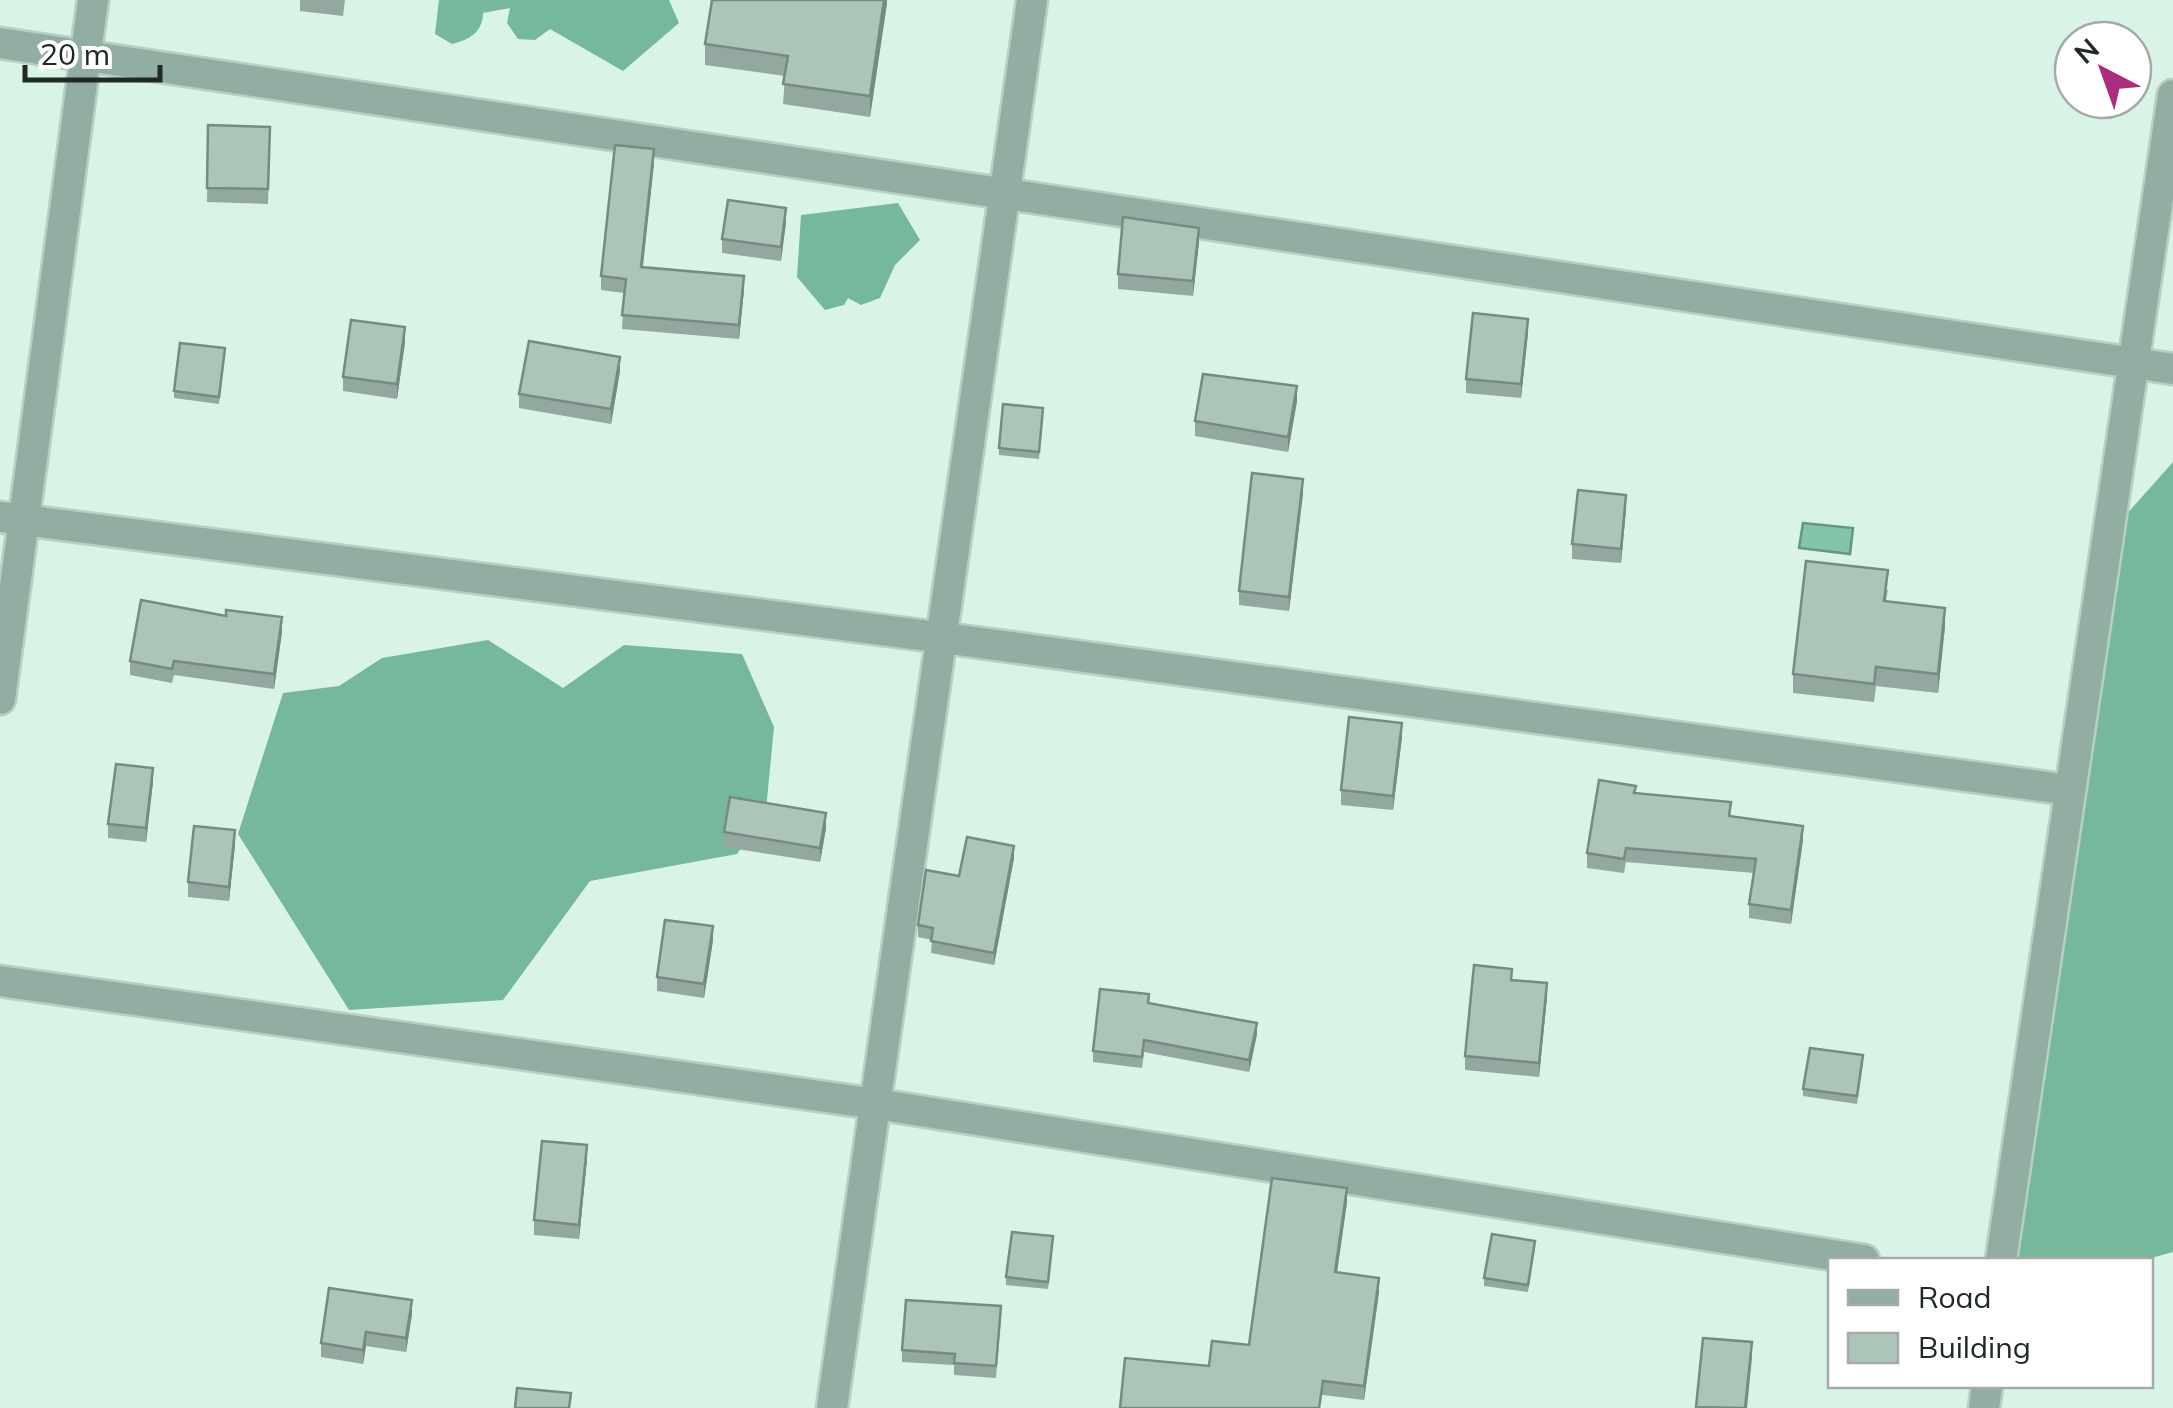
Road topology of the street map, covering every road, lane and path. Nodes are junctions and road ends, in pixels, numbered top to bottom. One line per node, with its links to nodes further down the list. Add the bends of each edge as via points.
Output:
1 (93, 0): 4 (street)
2 (1032, 0): 6 (street)
3 (0, 43): 4 (street)
4 (86, 56): 6 (street); 9 (street)
5 (2173, 95): 7 (street)
6 (1008, 194): 7 (street); 10 (street)
7 (2134, 364): 8 (street); 12 (street)
8 (2173, 369)
9 (12, 518): 10 (street); 11 (street)
10 (944, 638): 12 (street); 14 (street)
11 (0, 699)
12 (2070, 790): 16 (street)
13 (0, 982): 14 (street)
14 (876, 1104): 15 (street); 17 (street)
15 (1851, 1258)
16 (2001, 1258)
17 (832, 1408)

